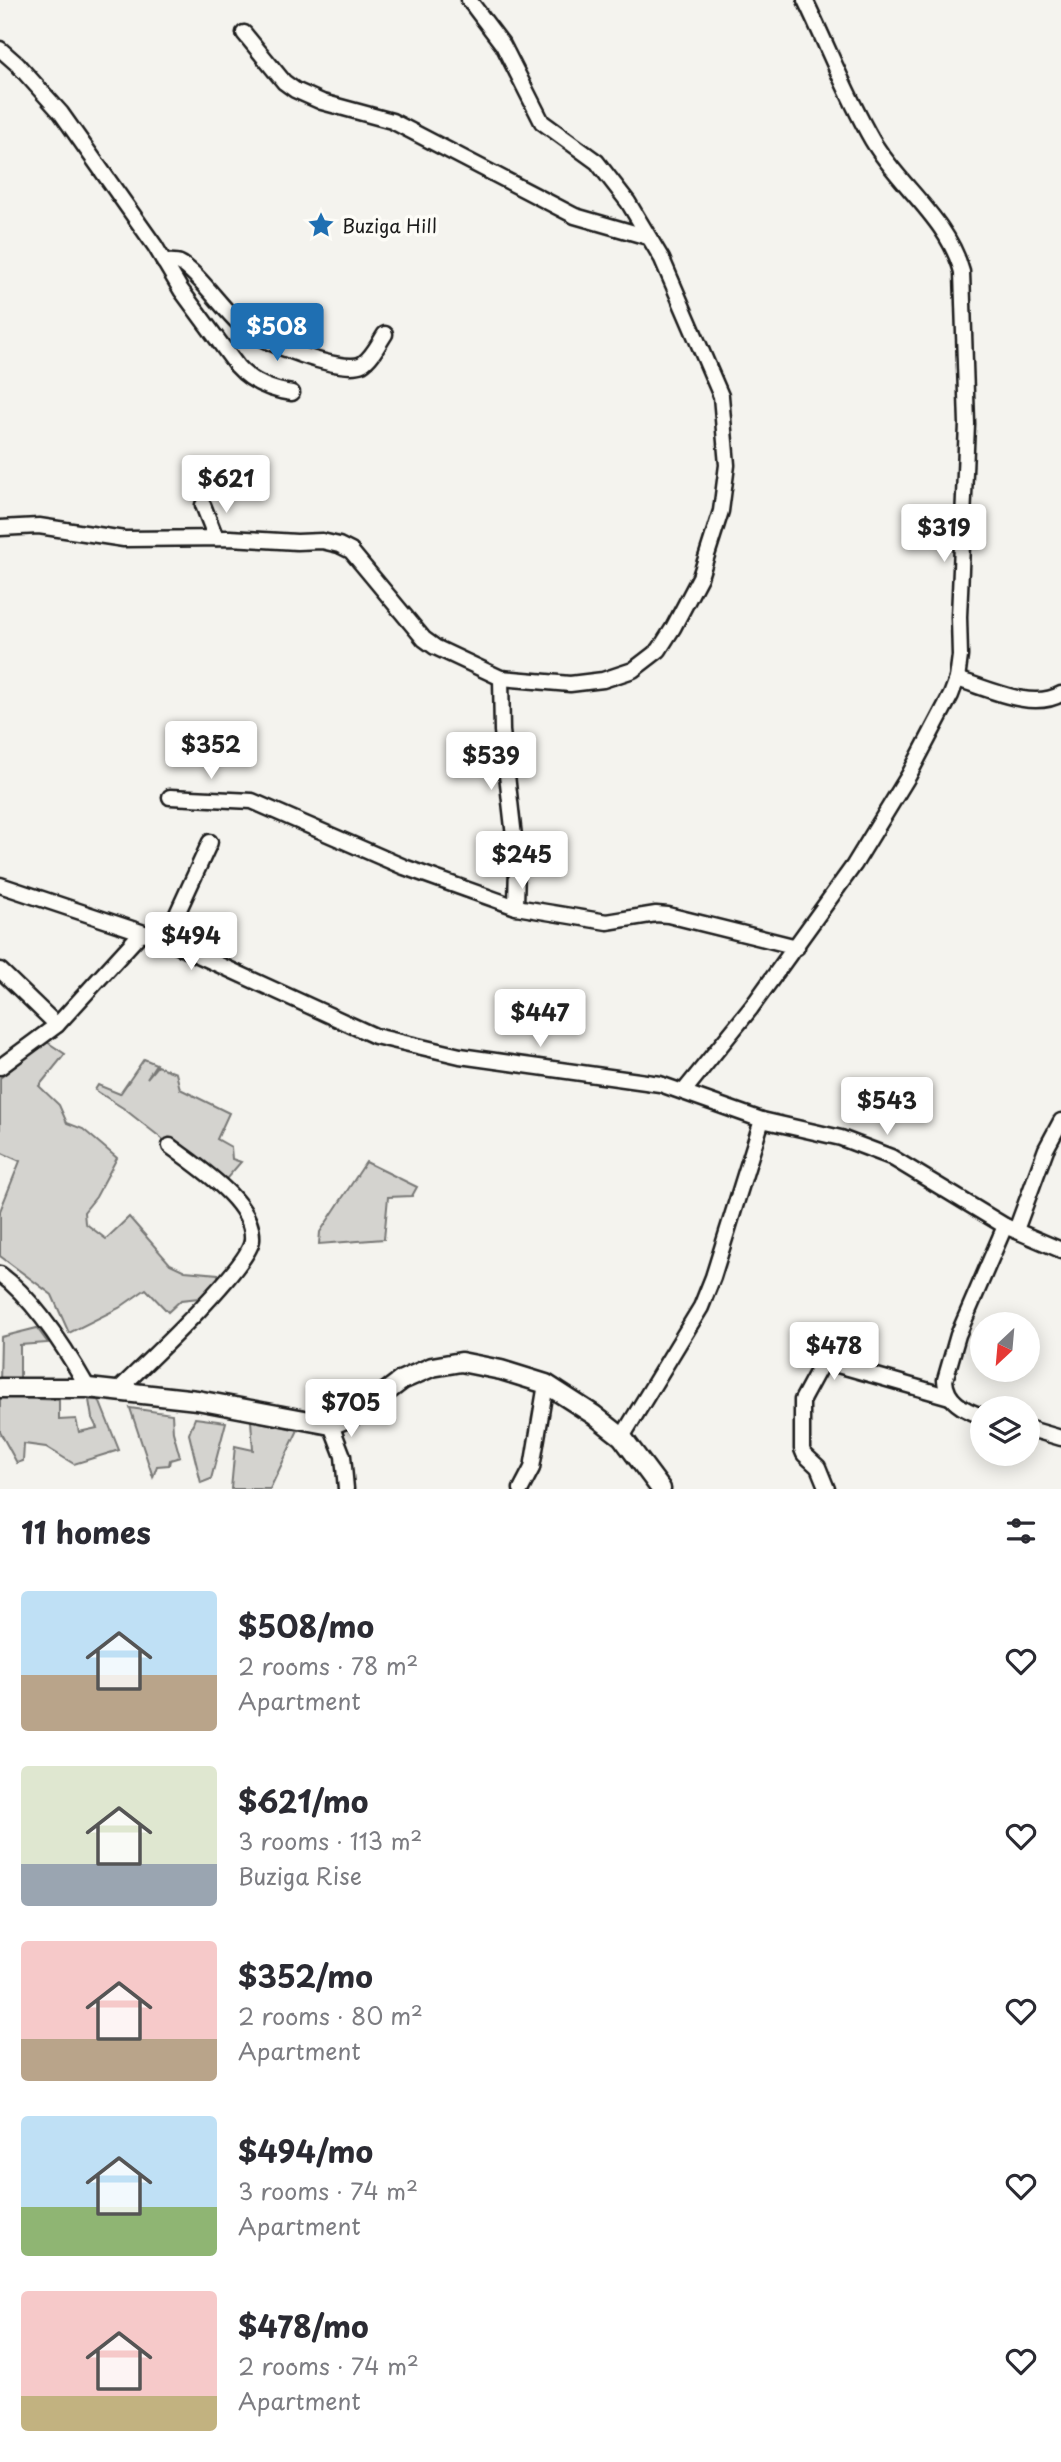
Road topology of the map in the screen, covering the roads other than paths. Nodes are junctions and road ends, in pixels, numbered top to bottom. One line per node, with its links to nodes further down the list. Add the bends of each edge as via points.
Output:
1 (469, 0): 5 (street, via 503,45 542,121 597,162)
2 (806, 0): 13 (street, via 872,140 949,240 962,272 967,424)
3 (244, 33): 5 (street, via 295,90 322,103 403,126 575,216)
4 (0, 49): 6 (street, via 61,113)
5 (648, 237): 12 (street, via 662,259 721,396 727,466 721,511 700,577 659,650 633,670 570,684)
6 (164, 262): 7 (street, via 178,262 189,269 247,331 316,361 351,367 363,363); 8 (street, via 244,375 274,390)
7 (385, 334)
8 (292, 393)
9 (203, 505): 11 (street)
10 (0, 528): 11 (street, via 39,526 124,539)
11 (216, 538): 12 (street, via 339,545 351,551 424,639)
12 (501, 678): 18 (street, via 502,731 517,863)
13 (957, 678): 14 (street, via 1024,699 1038,701); 21 (street, via 909,775)
14 (1061, 694)
15 (170, 797): 18 (street, via 251,801 404,867)
16 (210, 842): 20 (street)
17 (0, 885): 19 (street)
18 (516, 907): 21 (street, via 607,922 668,915)
19 (141, 933): 20 (street); 23 (street)
20 (165, 940): 25 (street, via 375,1036 460,1056)
21 (797, 947): 25 (street)
22 (0, 970): 23 (street)
23 (57, 1025): 24 (street)
24 (0, 1067)
25 (684, 1091): 26 (street)
26 (762, 1120): 29 (street, via 877,1151); 40 (street, via 701,1307)
27 (1061, 1121): 29 (street)
28 (170, 1146): 35 (street, via 227,1191 248,1221 252,1240 244,1259 174,1337)
29 (1011, 1228): 30 (street); 36 (street, via 958,1335 948,1367)
30 (1061, 1250)
31 (0, 1274): 34 (street, via 16,1286)
32 (545, 1384): 38 (street, via 461,1362 432,1367 402,1380 357,1414); 40 (street); 43 (street, via 532,1468)
33 (0, 1388): 34 (street)
34 (88, 1388): 35 (street)
35 (117, 1391): 38 (street, via 197,1400)
36 (950, 1397): 37 (street); 45 (street, via 822,1363 802,1400 802,1449 818,1467)
37 (970, 1411)
38 (331, 1425): 42 (street, via 343,1456)
39 (1040, 1432): 41 (street)
40 (622, 1437): 44 (street)
41 (1061, 1438)
42 (346, 1489)
43 (521, 1489)
44 (661, 1489)
45 (827, 1489)

